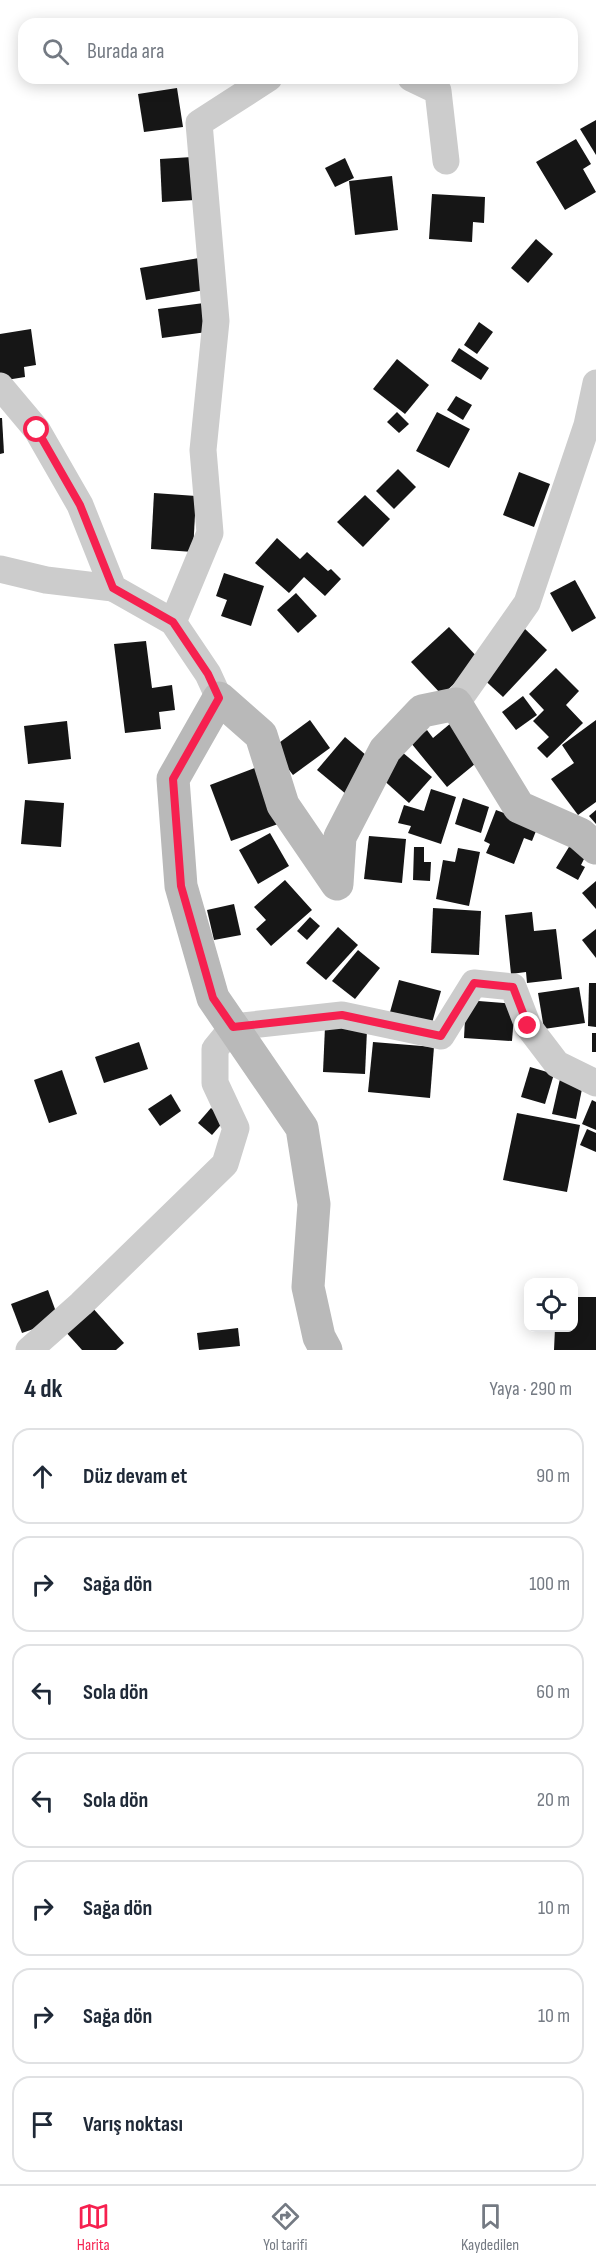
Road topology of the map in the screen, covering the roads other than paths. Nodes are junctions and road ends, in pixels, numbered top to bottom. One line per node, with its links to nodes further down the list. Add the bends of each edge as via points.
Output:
1 (260, 84): 8 (street, via 199,123 216,321 203,450 210,532)
2 (423, 84): 3 (street, via 438,91)
3 (446, 161)
4 (596, 383): 10 (street, via 587,425 526,603)
5 (0, 386): 7 (street, via 37,430 80,505)
6 (0, 569): 7 (street, via 46,580)
7 (113, 588): 8 (street)
8 (173, 622): 9 (street, via 208,674)
9 (219, 698): 10 (street, via 261,735 283,805 338,884 340,837 385,750 422,711); 12 (street, via 173,779 181,886 213,998)
10 (456, 704): 11 (street, via 519,807 580,834)
11 (596, 848)
12 (233, 1027): 13 (street, via 342,1015 441,1036 474,983 513,987 528,1026 557,1064); 14 (street, via 215,1049 215,1083 236,1128 225,1164); 15 (street, via 303,1128 314,1204 308,1287)
13 (596, 1083)
14 (29, 1350)
15 (326, 1350)

